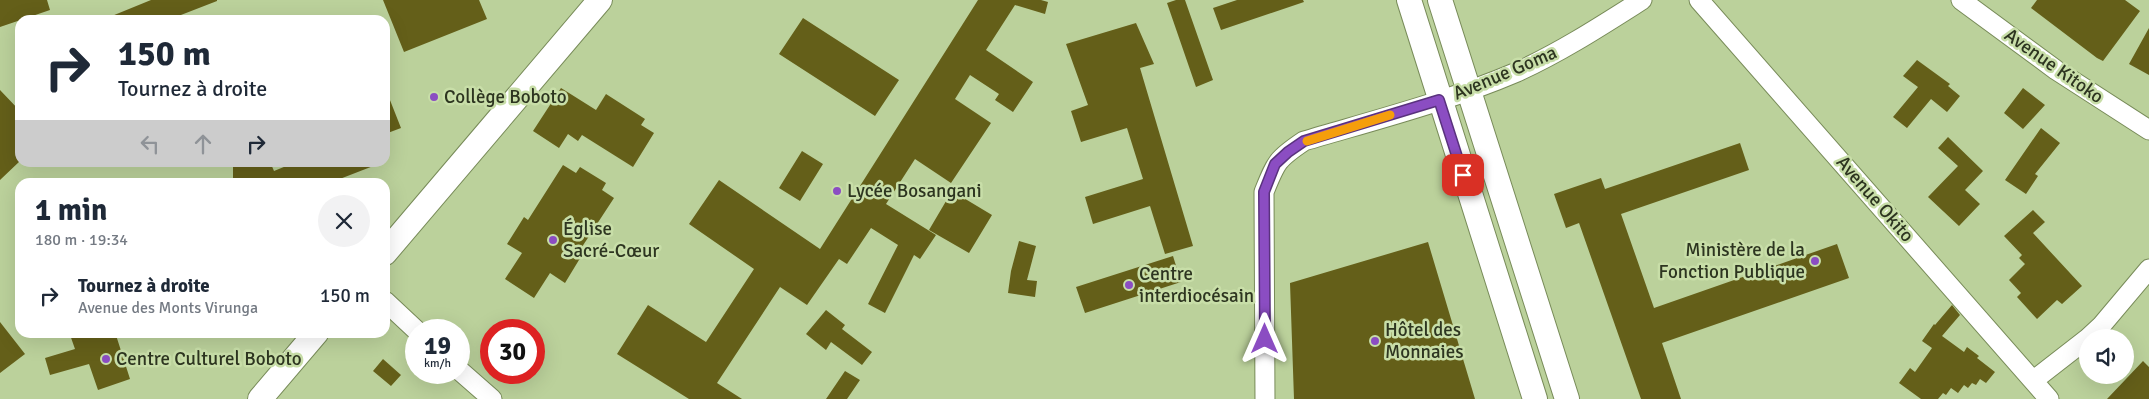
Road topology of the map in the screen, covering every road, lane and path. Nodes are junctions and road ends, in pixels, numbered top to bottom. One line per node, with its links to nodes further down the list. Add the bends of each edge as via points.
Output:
1 (600, 0): 10 (street)
2 (1408, 0): 8 (street)
3 (1440, 0): 7 (street)
4 (1642, 0): 7 (street, Avenue Goma, via 1561,50)
5 (1699, 0): 18 (street, Avenue Okito)
6 (1961, 0): 9 (street, Avenue Kitoko, via 2056,70)
7 (1468, 91): 8 (street, Avenue Goma); 23 (street)
8 (1439, 100): 21 (street, Avenue Goma, via 1304,141 1275,164 1264,192); 22 (street)
9 (2149, 130)
10 (390, 247)
11 (2149, 270): 14 (street)
12 (390, 306): 13 (street)
13 (405, 320)
14 (2098, 329)
15 (312, 338): 19 (street)
16 (2079, 345): 18 (street)
17 (470, 380): 20 (street)
18 (2034, 380): 24 (street, Avenue Okito)
19 (260, 399)
20 (492, 399)
21 (1265, 399)
22 (1534, 399)
23 (1567, 399)
24 (2049, 399)

